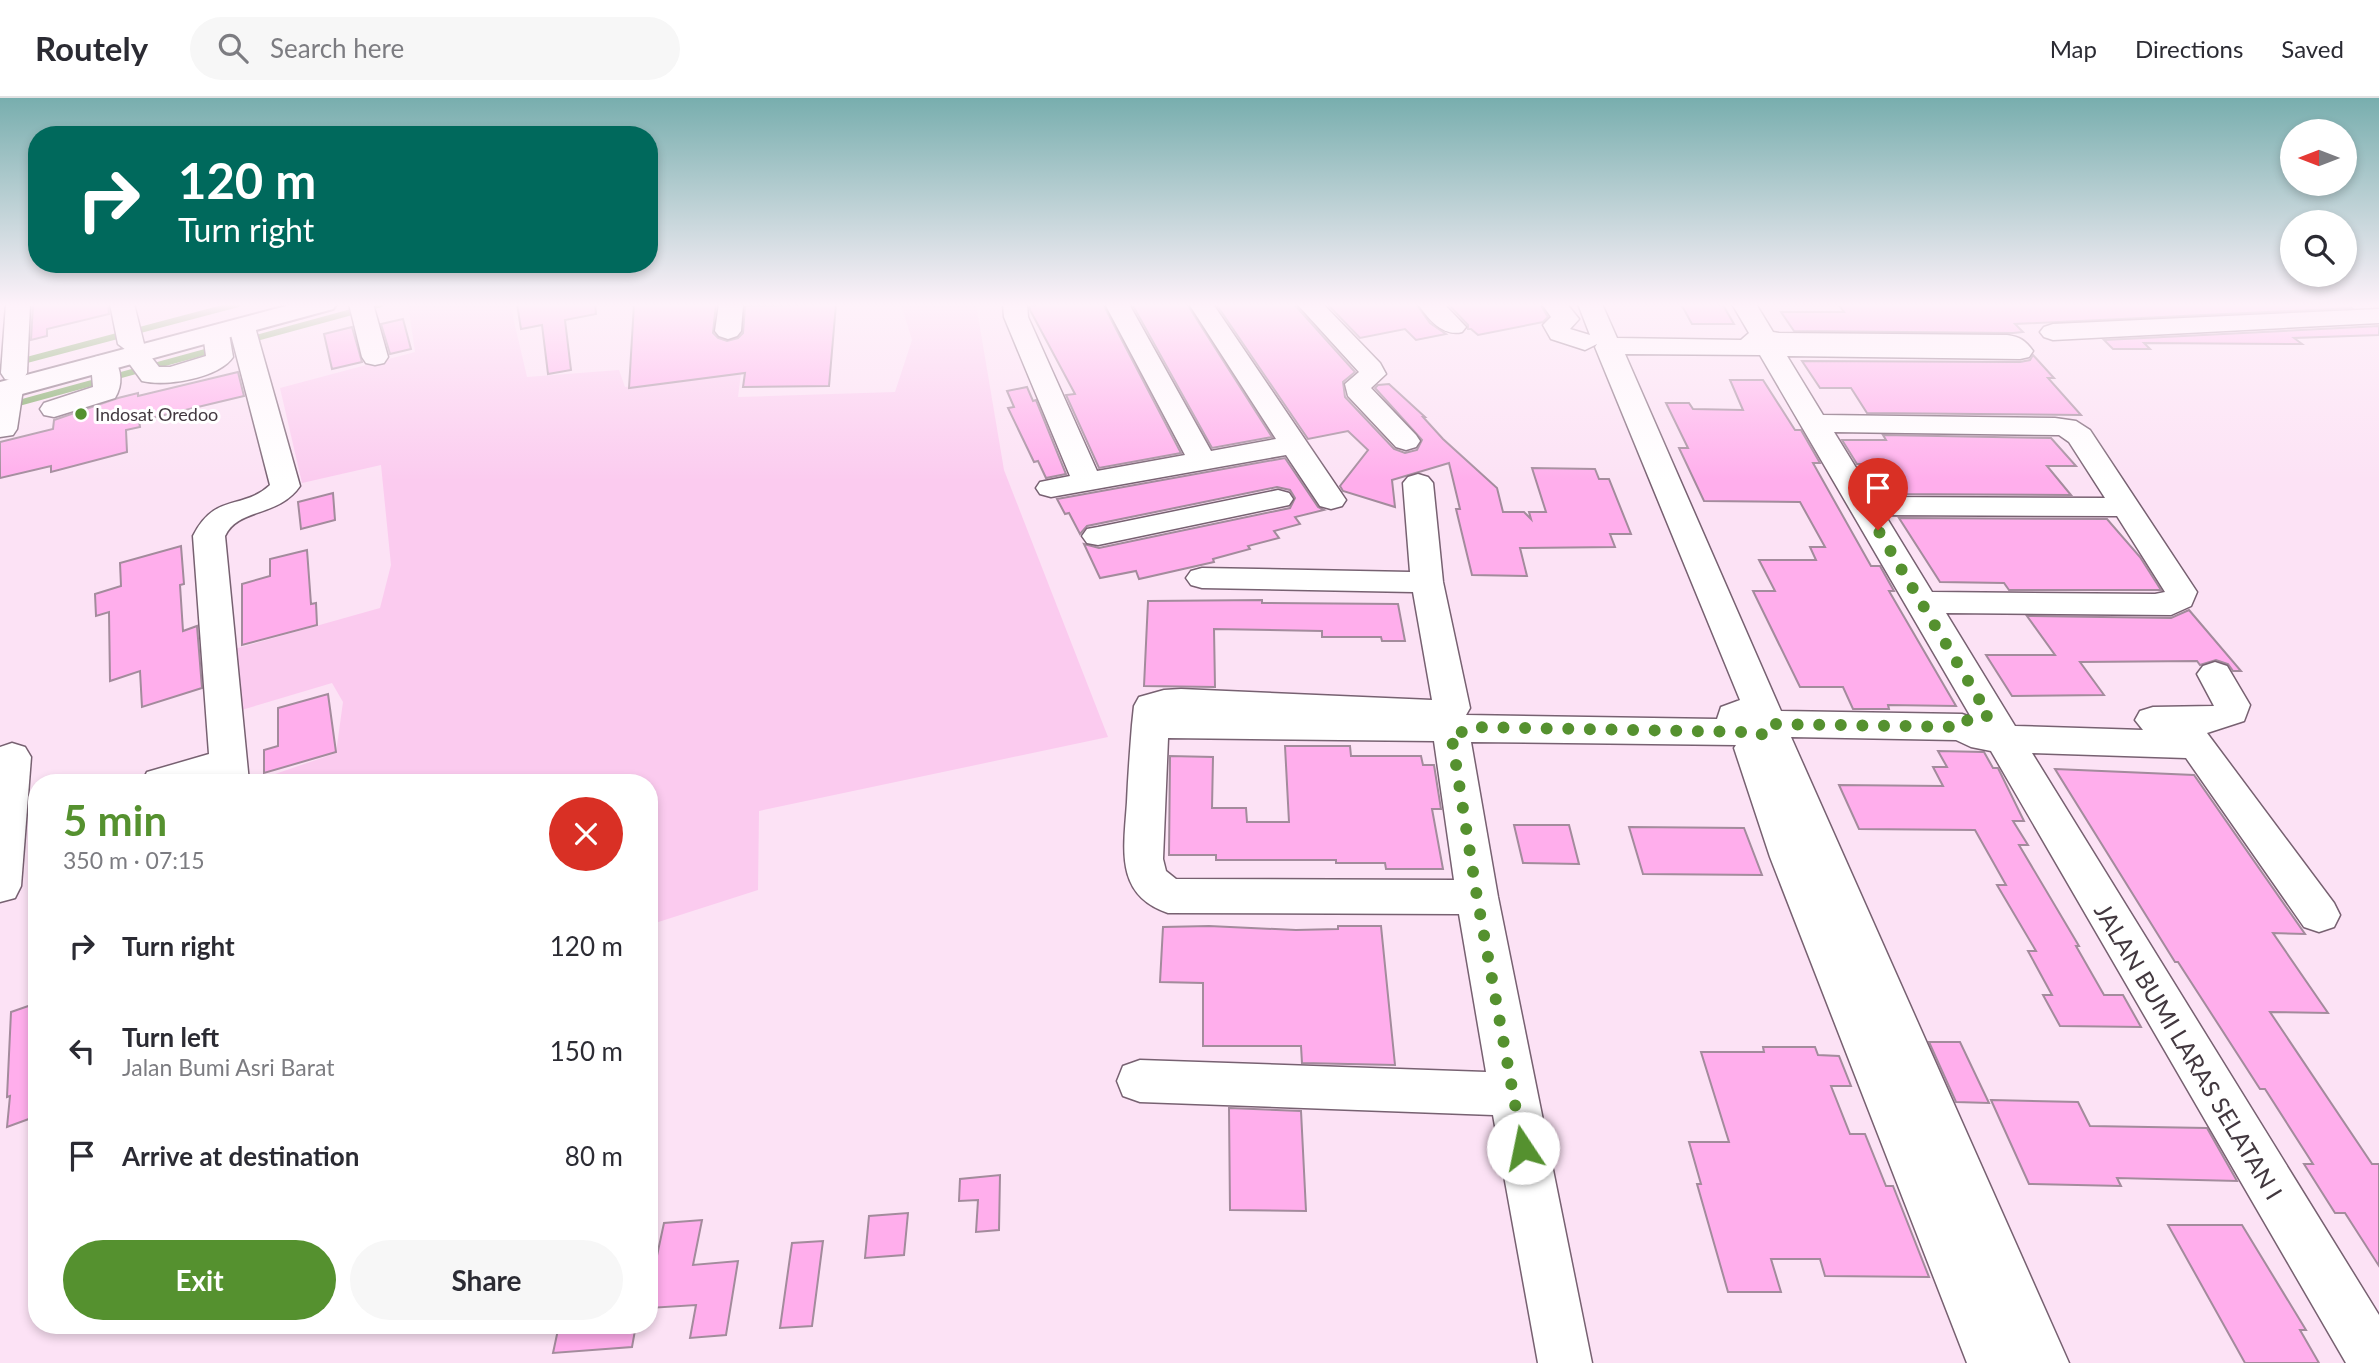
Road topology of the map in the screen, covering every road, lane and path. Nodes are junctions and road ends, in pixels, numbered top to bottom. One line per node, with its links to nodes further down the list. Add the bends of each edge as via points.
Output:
1 (13, 363): 11 (street)
2 (58, 363): 11 (highway)
3 (104, 363): 11 (highway); 12 (street, via 105,392)
4 (241, 363): 38 (street, via 285,486 280,495 232,511 218,521 209,536)
5 (1036, 363): 20 (street)
6 (1149, 363): 18 (street)
7 (1239, 363): 17 (street)
8 (1365, 363): 16 (street, via 1373,374 1357,384 1358,390)
9 (1615, 363): 34 (street)
10 (1778, 363): 13 (street, JALAN BUMI LARAS SELATAN I)
11 (12, 382): 14 (street); 15 (street)
12 (54, 409)
13 (1814, 423): 25 (street, JALAN BUMI LARAS SELATAN I); 26 (street, via 2066,427 2080,436)
14 (3, 429)
15 (36, 430)
16 (1406, 441)
17 (1292, 445): 18 (street); 24 (street)
18 (1202, 461): 19 (street)
19 (1157, 468): 20 (street); 27 (street)
20 (1087, 481): 22 (street)
21 (1418, 483): 30 (street)
22 (1051, 488)
23 (1278, 499): 27 (street)
24 (1331, 500)
25 (1864, 506): 26 (street); 31 (street, JALAN BUMI LARAS SELATAN I)
26 (2124, 507): 31 (street, via 2181,592 2171,604)
27 (1189, 517): 28 (street)
28 (1098, 536)
29 (1202, 578): 30 (street)
30 (1427, 582): 33 (street)
31 (1921, 602): 35 (street, JALAN BUMI LARAS SELATAN I)
32 (2215, 674): 36 (street, via 2232,705 2231,712)
33 (1452, 720): 34 (street); 41 (street); 41 (street, via 1150,725 1143,859 1147,878 1168,896)
34 (1753, 724): 35 (street); 46 (street, via 1790,857); 47 (street)
35 (1984, 727): 36 (street); 48 (street, JALAN BUMI LARAS SELATAN I)
36 (2187, 733): 42 (street)
37 (12, 757): 39 (street)
38 (229, 772)
39 (20, 826): 40 (street)
40 (0, 886)
41 (1477, 897): 44 (street)
42 (2319, 915)
43 (1140, 1081): 44 (street)
44 (1513, 1094): 45 (street)
45 (1564, 1363)
46 (1994, 1363)
47 (2042, 1363)
48 (2377, 1363)

